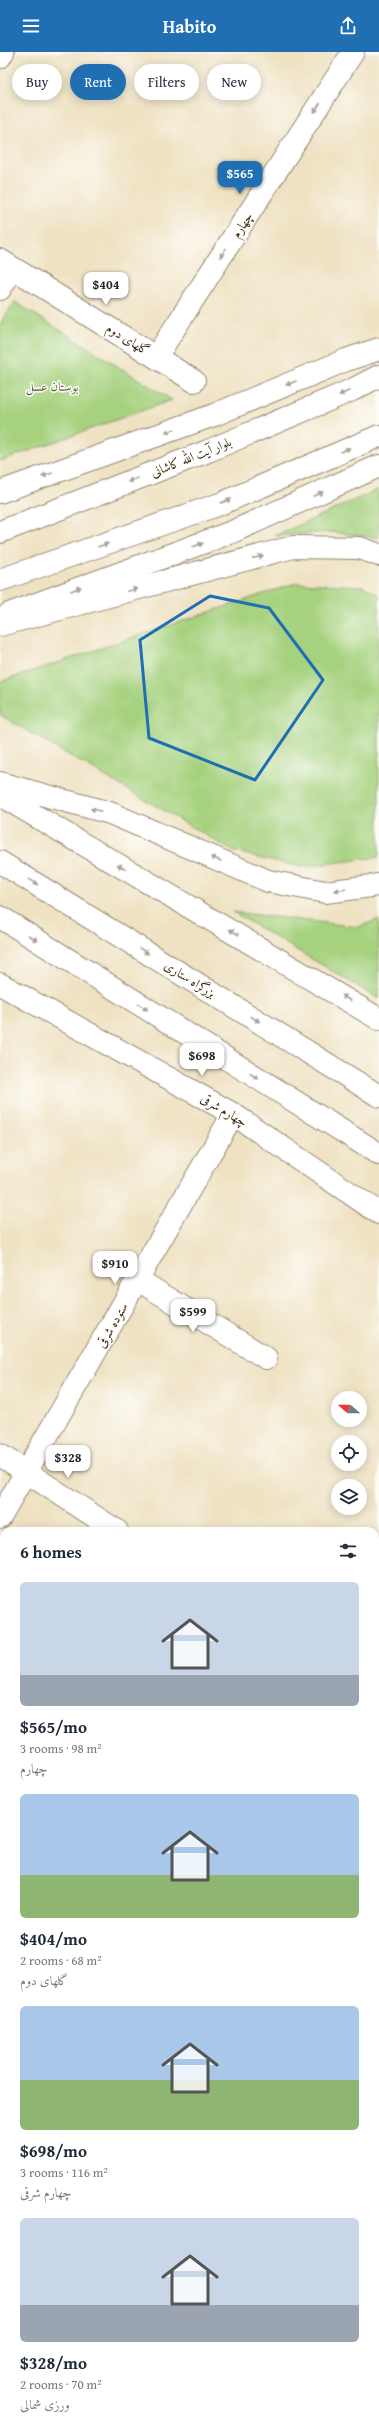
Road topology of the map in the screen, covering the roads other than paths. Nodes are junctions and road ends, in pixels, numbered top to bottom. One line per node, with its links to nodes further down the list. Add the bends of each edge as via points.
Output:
1 (3, 52): 3 (main road)
2 (353, 52): 7 (main road, چهارم, one-way to 7)
3 (0, 57)
4 (7, 264): 5 (main road); 7 (main road, گلهای دوم)
5 (0, 289)
6 (379, 349): 12 (main road, one-way to 12, via 346,360 214,415)
7 (156, 357): 9 (main road, گلهای دوم)
8 (379, 376): 13 (main road, بلوار آیت الله کاشانی, one-way to 13, via 208,451)
9 (194, 381)
10 (379, 436): 15 (main road, one-way to 10, via 220,504)
11 (379, 466): 16 (main road, one-way to 11, via 232,532)
12 (0, 492)
13 (0, 532)
14 (379, 555): 17 (main road, one-way to 14, via 293,547 360,548)
15 (0, 580)
16 (0, 617)
17 (0, 625)
18 (0, 783): 21 (main road, one-way to 18, via 325,892 268,881 110,814)
19 (0, 795): 24 (main road, one-way to 19)
20 (0, 862): 25 (main road, بزرگراه ستاری, one-way to 25)
21 (379, 885)
22 (0, 918): 27 (main road, one-way to 27)
23 (0, 984): 26 (main road, چهارم شرقی)
24 (379, 1019)
25 (379, 1096)
26 (233, 1114): 28 (main road, چهارم شرقی); 29 (main road, ستوده شرقی)
27 (379, 1154)
28 (379, 1213)
29 (138, 1280): 30 (main road); 32 (main road, ستوده شرقی)
30 (266, 1358)
31 (0, 1455): 32 (main road)
32 (27, 1473): 33 (main road, ستوده شرقی); 34 (main road)
33 (0, 1517)
34 (111, 1527)

